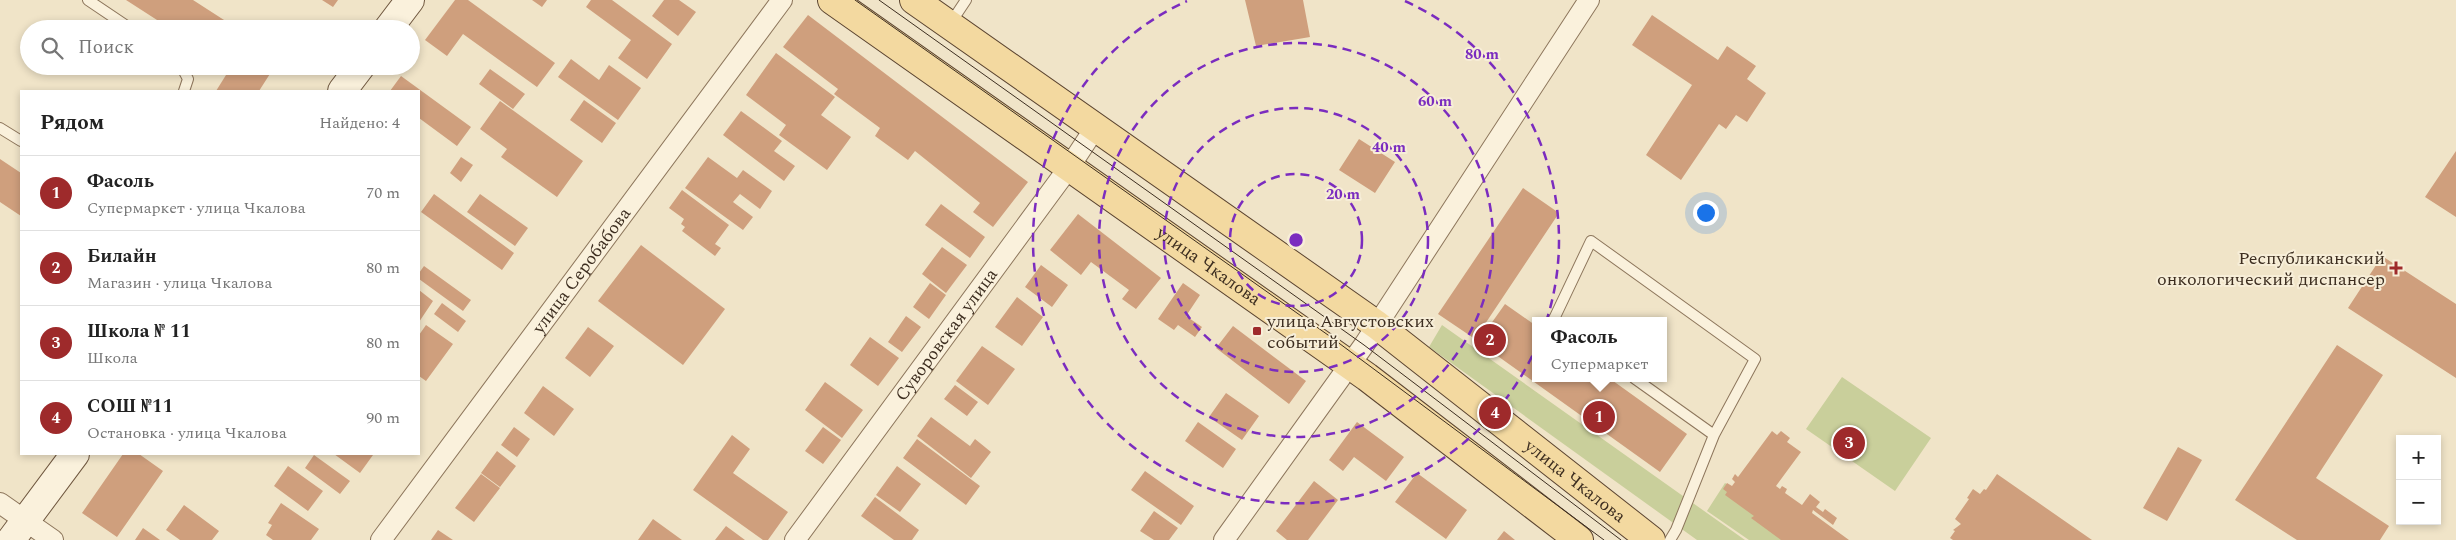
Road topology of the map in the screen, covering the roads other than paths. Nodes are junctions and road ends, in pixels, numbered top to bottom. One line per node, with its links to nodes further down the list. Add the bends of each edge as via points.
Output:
1 (88, 0): 8 (lane)
2 (410, 0): 9 (main road)
3 (782, 0): 28 (street, улица Серобабова)
4 (832, 0): 18 (main road, улица Чкалова)
5 (914, 0): 10 (main road, улица Чкалова)
6 (966, 0): 10 (lane)
7 (1588, 0): 20 (street)
8 (118, 20)
9 (395, 20)
10 (950, 25): 16 (main road, улица Чкалова)
11 (186, 75): 13 (lane, via 188,79)
12 (354, 75): 14 (main road)
13 (184, 90)
14 (343, 90)
15 (0, 128): 17 (lane)
16 (1095, 128): 18 (street, Суворовская улица); 20 (main road, улица Чкалова)
17 (20, 140)
18 (1070, 166): 21 (main road, улица Чкалова); 29 (street, Суворовская улица)
19 (1555, 317): 23 (lane, via 1590,241 1755,358)
20 (1377, 325): 21 (street); 32 (main road, улица Чкалова)
21 (1349, 364): 30 (street); 31 (main road, улица Чкалова)
22 (1640, 382): 23 (lane)
23 (1714, 435): 33 (lane)
24 (74, 455): 26 (main road)
25 (0, 503): 26 (street)
26 (18, 530): 27 (street)
27 (53, 540)
28 (381, 540)
29 (795, 540)
30 (1224, 540)
31 (1579, 540)
32 (1651, 540)
33 (1670, 540)

